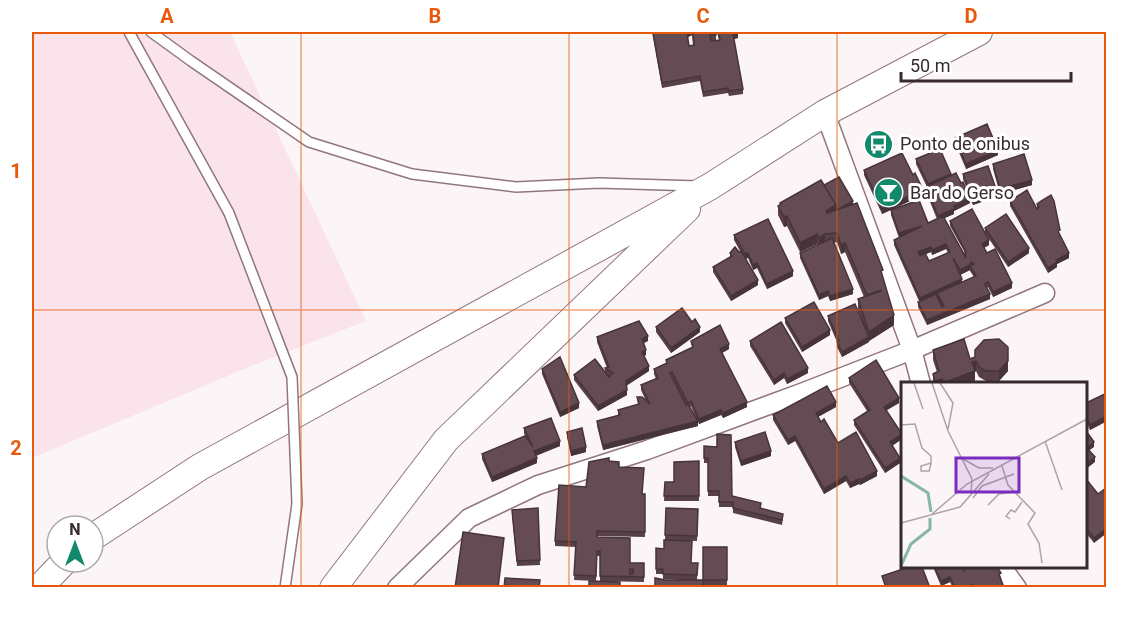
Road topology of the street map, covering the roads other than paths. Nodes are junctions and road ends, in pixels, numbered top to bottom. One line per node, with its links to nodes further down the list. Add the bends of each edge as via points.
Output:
1 (129, 32): 13 (lane, bridge, via 229,213 292,377 297,504)
2 (151, 32): 5 (lane, via 309,142 412,174 516,187 599,183)
3 (979, 32): 4 (main road)
4 (825, 113): 5 (main road); 7 (street)
5 (711, 186): 9 (main road, via 200,467); 14 (main road, via 446,440)
6 (1045, 293): 7 (street)
7 (912, 350): 8 (street); 15 (street, via 647,450 538,485 468,518)
8 (920, 382)
9 (105, 529)
10 (1002, 568): 16 (street)
11 (52, 574): 12 (main road)
12 (39, 588)
13 (285, 588)
14 (333, 588)
15 (397, 588)
16 (1017, 588)

